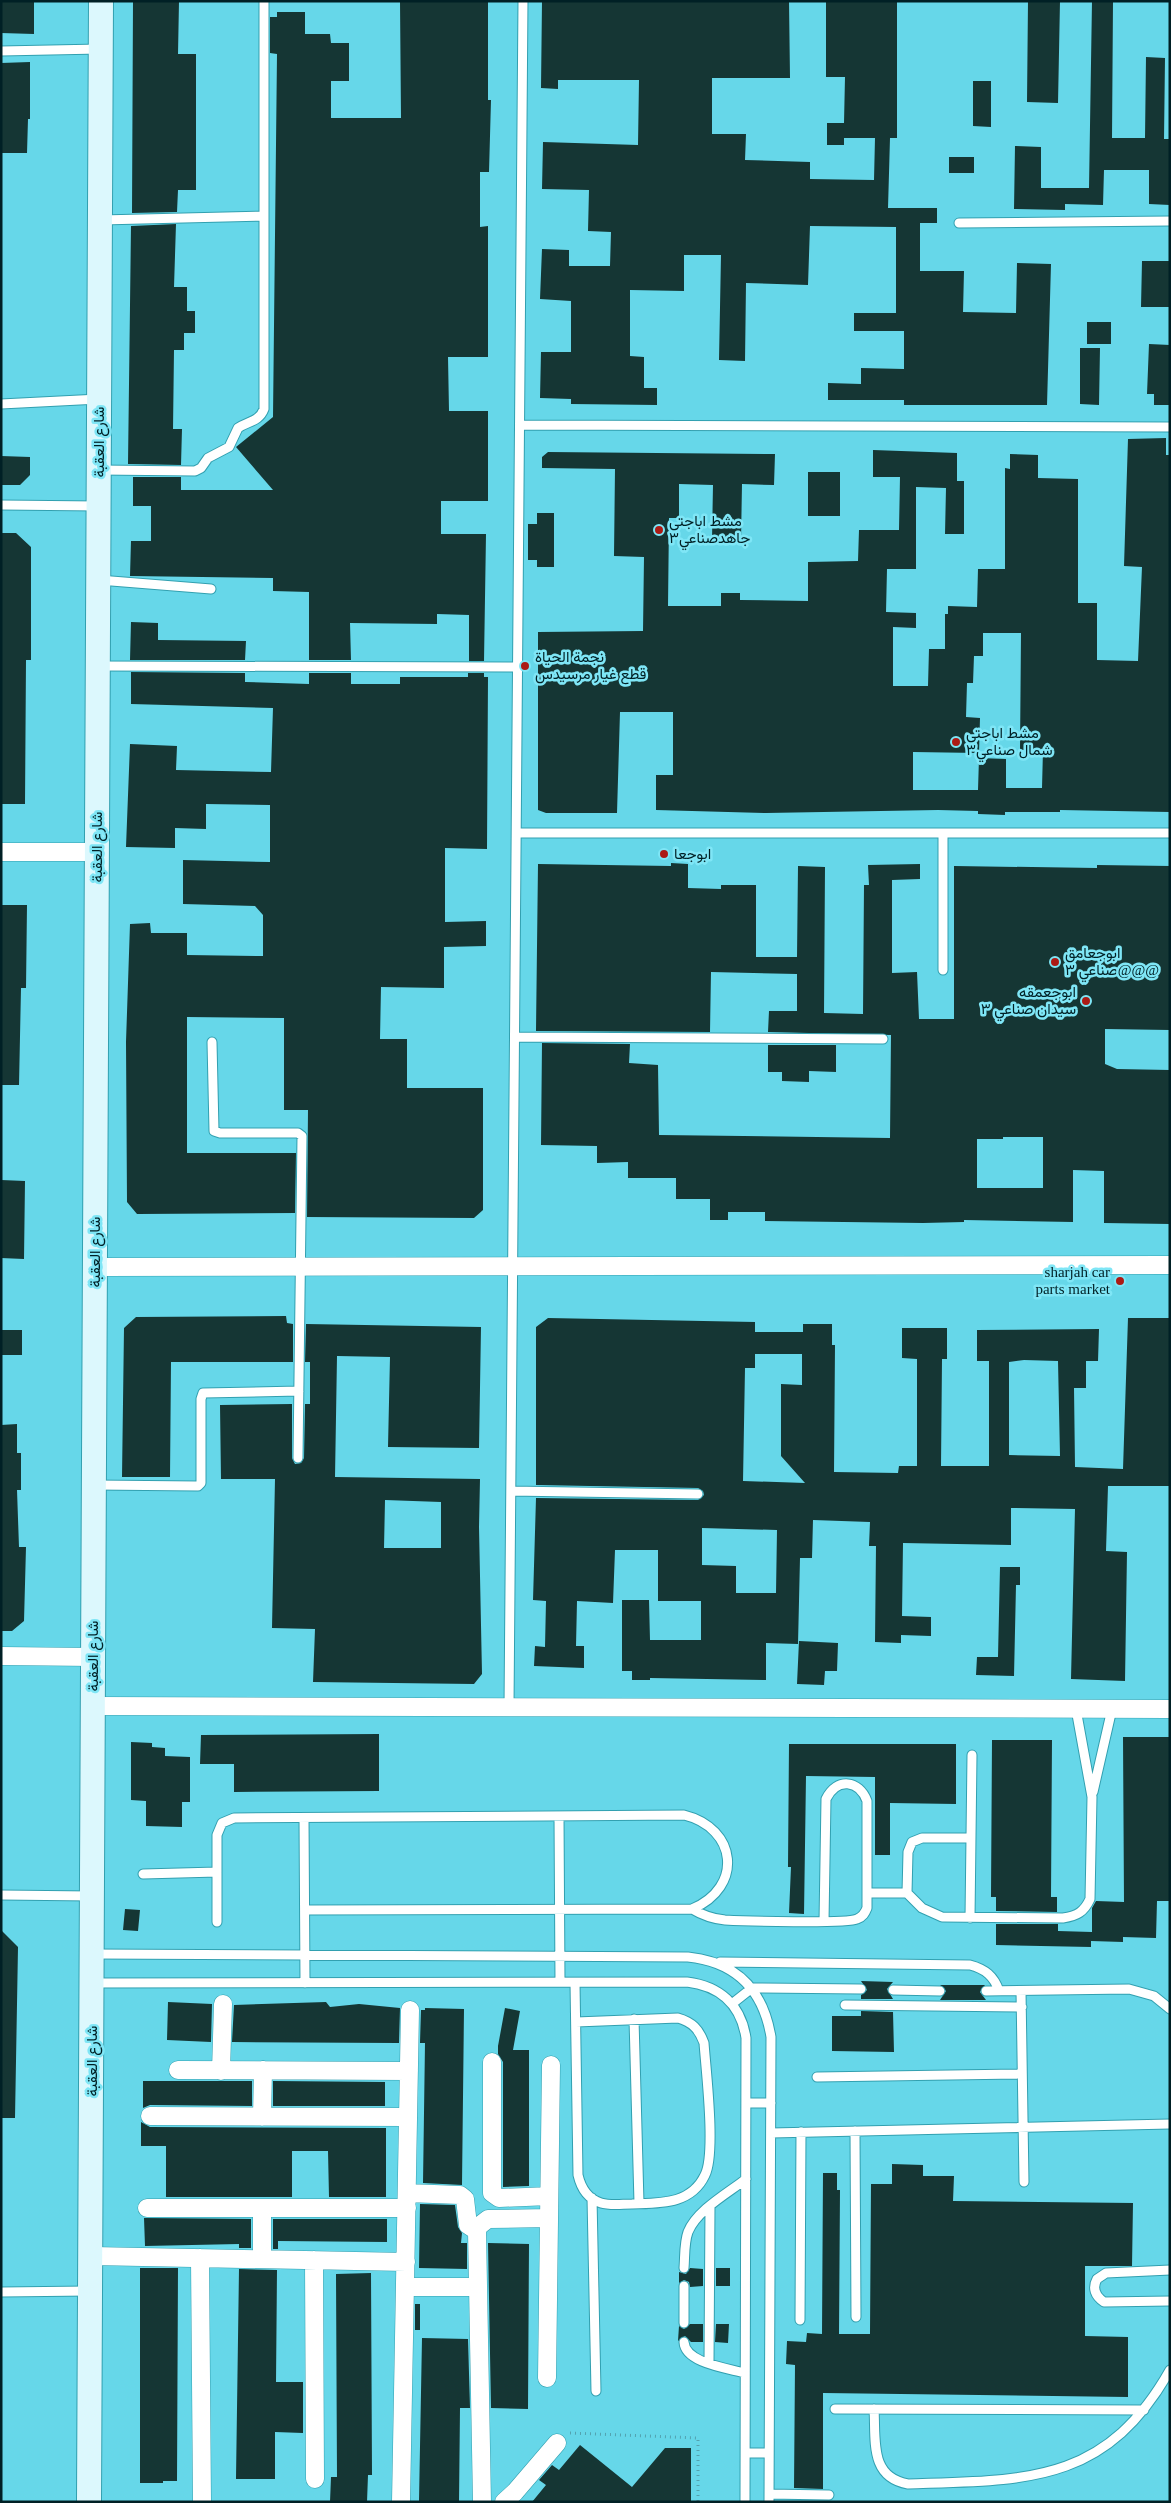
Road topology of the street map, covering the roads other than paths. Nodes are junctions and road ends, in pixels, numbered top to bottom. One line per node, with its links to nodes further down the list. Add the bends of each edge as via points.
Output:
1 (101, 1): 4 (street, شارع العقبة)
2 (264, 1): 6 (lane)
3 (523, 1): 12 (lane)
4 (100, 50): 5 (lane); 7 (street, شارع العقبة)
5 (1, 51)
6 (264, 216): 7 (lane); 14 (lane, via 262,415 238,428 229,447 208,458 195,471)
7 (100, 220): 10 (street, شارع العقبة)
8 (1170, 221): 9 (lane)
9 (959, 223)
10 (99, 398): 11 (lane); 14 (street, شارع العقبة)
11 (1, 404)
12 (520, 425): 13 (lane); 20 (lane)
13 (1170, 427)
14 (98, 470): 16 (street, شارع العقبة)
15 (1, 505): 16 (lane)
16 (98, 506): 17 (street, شارع العقبة)
17 (98, 580): 18 (lane); 19 (street, شارع العقبة)
18 (211, 589)
19 (98, 666): 20 (lane); 25 (street, شارع العقبة)
20 (518, 667): 21 (lane)
21 (516, 833): 22 (lane); 27 (lane)
22 (944, 833): 23 (lane); 26 (lane)
23 (1170, 833)
24 (1, 852): 25 (street)
25 (97, 852): 32 (street, شارع العقبة)
26 (943, 970)
27 (515, 1038): 28 (lane); 31 (lane)
28 (883, 1039)
29 (212, 1042): 33 (lane, via 214,1131 298,1133 302,1136)
30 (1170, 1265): 31 (street)
31 (513, 1266): 33 (street); 37 (lane)
32 (95, 1267): 33 (street); 36 (street, شارع العقبة)
33 (301, 1267): 34 (lane)
34 (299, 1391): 35 (lane); 36 (lane, via 204,1393 201,1399 201,1483 198,1486)
35 (298, 1458)
36 (94, 1485): 40 (street, شارع العقبة)
37 (511, 1491): 38 (lane); 42 (lane)
38 (698, 1494)
39 (1, 1656): 40 (street)
40 (93, 1657): 41 (street, شارع العقبة)
41 (92, 1706): 42 (street); 56 (street, شارع العقبة)
42 (509, 1707): 43 (street)
43 (1076, 1709): 44 (street); 47 (lane)
44 (1112, 1709): 45 (street); 47 (lane)
45 (1170, 1709)
46 (972, 1755): 50 (lane)
47 (1092, 1797): 60 (lane, via 1090,1900 1086,1907 1072,1917)
48 (559, 1816): 49 (lane); 57 (lane); 58 (lane, via 684,1815 699,1818 712,1826 727,1851 728,1866 717,1893)
49 (304, 1818): 51 (lane, via 227,1819 218,1828); 59 (lane)
50 (971, 1838): 54 (lane, via 922,1838 912,1842 908,1852); 60 (lane)
51 (217, 1872): 52 (lane); 62 (lane)
52 (143, 1874)
53 (867, 1893): 54 (lane); 61 (lane, via 867,1908 857,1919); 61 (lane, via 867,1802 864,1792 857,1786 838,1784 826,1798)
54 (907, 1893): 60 (lane, via 932,1914)
55 (1, 1895): 56 (lane)
56 (92, 1896): 63 (street, شارع العقبة)
57 (560, 1909): 58 (lane); 59 (lane); 65 (lane)
58 (692, 1909): 61 (lane, via 725,1920)
59 (305, 1910): 64 (lane)
60 (970, 1918)
61 (824, 1921)
62 (217, 1922)
63 (92, 1954): 64 (lane); 68 (street, شارع العقبة)
64 (305, 1955): 65 (lane); 69 (lane)
65 (560, 1957): 66 (lane, via 688,1957); 67 (lane)
66 (715, 1962): 71 (lane); 76 (lane, via 970,1965 986,1971)
67 (560, 1982): 69 (lane); 70 (lane)
68 (92, 1983): 69 (lane); 115 (street, شارع العقبة)
69 (305, 1983)
70 (575, 1983): 78 (lane, via 701,1984 724,1994); 85 (lane)
71 (752, 1988): 72 (lane); 78 (lane); 95 (lane, via 762,2004 771,2036)
72 (861, 1989)
73 (893, 1990): 74 (lane)
74 (940, 1990)
75 (986, 1991): 76 (lane)
76 (999, 1991): 77 (lane)
77 (1021, 1991): 81 (lane); 82 (lane, via 1129,1989 1154,1996)
78 (733, 2003): 94 (lane, via 744,2025 746,2038)
79 (222, 2004): 89 (street)
80 (845, 2005): 81 (lane)
81 (1022, 2007): 92 (lane)
82 (1170, 2009)
83 (410, 2010): 91 (street)
84 (634, 2019): 85 (lane); 109 (lane); 109 (lane, via 678,2018 688,2021 701,2034 710,2153 704,2176 688,2195 665,2203)
85 (576, 2022): 107 (lane, via 578,2175 580,2184)
86 (492, 2062): 106 (street, via 492,2193 499,2198)
87 (551, 2065): 106 (street)
88 (178, 2070): 89 (street)
89 (221, 2070): 90 (street)
90 (263, 2070): 91 (street); 97 (street)
91 (409, 2071): 98 (street)
92 (1022, 2074): 93 (lane); 100 (lane)
93 (817, 2077)
94 (746, 2103): 95 (lane); 104 (lane)
95 (771, 2103): 103 (lane)
96 (150, 2116): 97 (street)
97 (262, 2117): 98 (street)
98 (408, 2118): 108 (street)
99 (1170, 2124): 100 (lane)
100 (1023, 2127): 101 (lane); 105 (lane)
101 (855, 2131): 102 (lane); 128 (lane)
102 (801, 2132): 103 (lane); 129 (lane)
103 (771, 2133): 142 (lane)
104 (746, 2179): 110 (lane); 134 (lane)
105 (1024, 2182)
106 (550, 2196): 113 (street)
107 (592, 2198): 109 (lane, via 610,2204); 136 (lane)
108 (407, 2200): 112 (street); 114 (street, via 460,2195 465,2199 468,2225); 119 (street)
109 (639, 2203)
110 (710, 2207): 120 (lane, via 688,2232); 132 (lane)
111 (148, 2208): 112 (street)
112 (262, 2208): 117 (street)
113 (549, 2218): 114 (street, via 488,2219); 135 (street)
114 (477, 2231): 124 (street)
115 (92, 2256): 116 (street); 125 (street, شارع العقبة)
116 (200, 2258): 117 (street); 147 (street)
117 (262, 2259): 118 (street)
118 (314, 2260): 119 (street); 143 (street)
119 (406, 2262): 123 (street)
120 (684, 2268)
121 (1170, 2270): 127 (lane, via 1106,2273 1097,2279 1094,2289 1104,2302)
122 (684, 2286): 130 (lane)
123 (405, 2287): 124 (street); 148 (street)
124 (478, 2287): 149 (street)
125 (92, 2291): 126 (lane); 146 (street, شارع العقبة)
126 (1, 2292)
127 (1170, 2300)
128 (856, 2317)
129 (800, 2320)
130 (684, 2323)
131 (684, 2342): 132 (lane, via 689,2356)
132 (709, 2363): 134 (lane)
133 (1170, 2370): 139 (lane)
134 (745, 2373): 141 (lane)
135 (547, 2378)
136 (596, 2390)
137 (835, 2409): 138 (lane)
138 (874, 2409): 139 (lane); 139 (lane, via 878,2462 889,2478 908,2484 1002,2481 1055,2471 1104,2446)
139 (1144, 2410)
140 (556, 2442): 150 (street)
141 (745, 2453): 142 (lane); 151 (lane)
142 (769, 2453): 145 (lane)
143 (315, 2479)
144 (829, 2495): 145 (lane)
145 (769, 2498)
146 (89, 2502)
147 (202, 2502)
148 (401, 2502)
149 (482, 2502)
150 (504, 2502)
151 (744, 2502)

